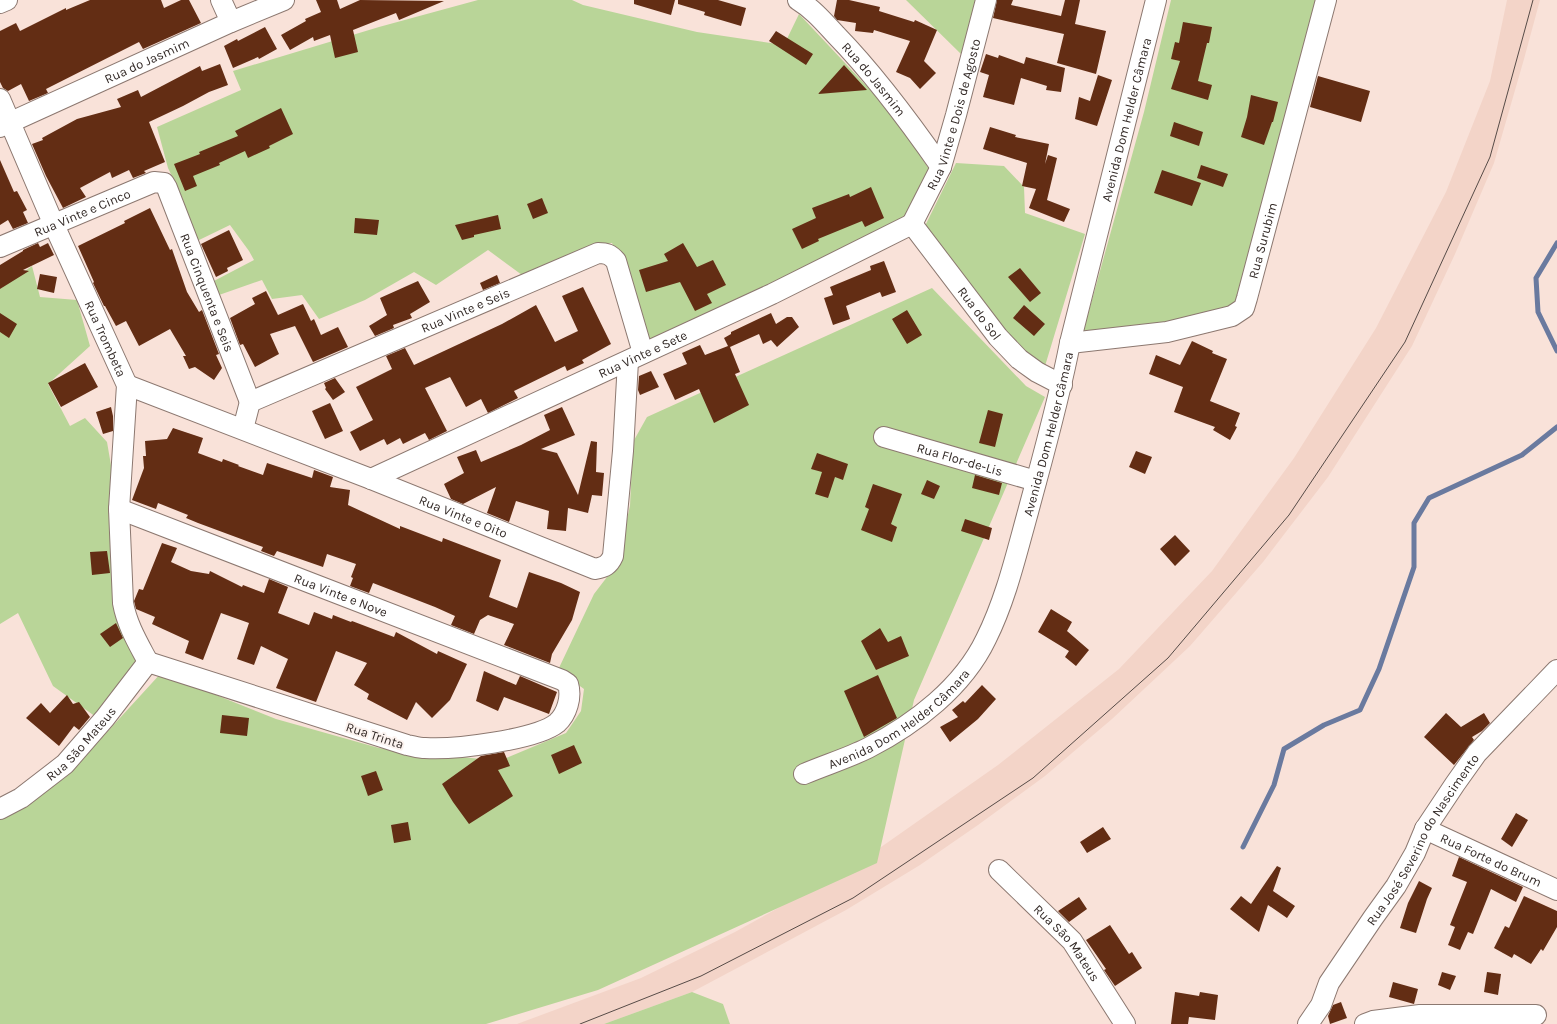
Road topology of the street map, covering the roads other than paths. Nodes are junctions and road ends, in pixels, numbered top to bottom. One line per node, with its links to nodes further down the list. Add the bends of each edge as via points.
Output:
1 (7, 0): 8 (street)
2 (221, 0): 9 (street)
3 (284, 0): 9 (street, Rua do Jasmim)
4 (798, 0): 12 (street, Rua do Jasmim, via 810,7 860,59)
5 (986, 0): 12 (street, Rua Vinte e Dois de Agosto)
6 (1156, 0): 17 (street, Avenida Dom Helder Câmara)
7 (1326, 0): 17 (street, Rua Surubim, via 1244,308 1232,316 1167,332)
8 (0, 3)
9 (231, 22): 11 (street, Rua do Jasmim)
10 (0, 99): 11 (street, Rua Trombeta)
11 (5, 124): 15 (street, Rua Trombeta)
12 (941, 167): 14 (street, Rua Vinte e Dois de Agosto)
13 (164, 183): 15 (street, Rua Vinte e Cinco, via 154,182); 21 (street, Rua Cinquenta e Seis)
14 (912, 224): 18 (street, Rua Vinte e Sete, via 772,294); 20 (street, Rua do Sol, via 998,337 1019,359)
15 (54, 225): 16 (street, Rua Vinte e Cinco); 19 (street, Rua Trombeta)
16 (0, 247)
17 (1070, 343): 20 (street, Avenida Dom Helder Câmara)
18 (635, 357): 21 (street, Rua Vinte e Seis, via 616,261 611,255 598,253); 24 (street, Rua Vinte e Sete); 24 (street, Rua Vinte e Oito, via 613,556 609,564 603,568 595,569)
19 (127, 385): 22 (street, Rua Vinte e Oito); 26 (street, Rua Trombeta)
20 (1062, 385): 25 (street, Avenida Dom Helder Câmara)
21 (250, 402): 22 (street)
22 (243, 429): 24 (street, Rua Vinte e Oito)
23 (884, 437): 25 (street, Rua Flor-de-Lis)
24 (371, 479)
25 (1036, 481): 30 (street, Avenida Dom Helder Câmara, via 999,612 986,640 957,682 935,703 896,732 868,748)
26 (119, 509): 27 (street, Rua Trombeta, via 123,603 131,630); 29 (street, Rua Vinte e Nove)
27 (148, 662): 29 (street, Rua Trinta, via 407,745 425,748 497,742 546,730 562,717 570,697 568,684); 31 (street, Rua São Mateus, via 65,764 21,798)
28 (1557, 670): 32 (street, Rua José Severino do Nascimento, via 1477,753)
29 (562, 680)
30 (804, 774)
31 (0, 809)
32 (1425, 830): 34 (street, Rua Forte do Brum); 37 (street, Rua José Severino do Nascimento, via 1396,886 1329,983 1321,1005)
33 (998, 870): 36 (street, Rua São Mateus, via 1072,941)
34 (1557, 890)
35 (1536, 1015): 38 (street, via 1420,1015)
36 (1125, 1024)
37 (1308, 1024)
38 (1365, 1024)

